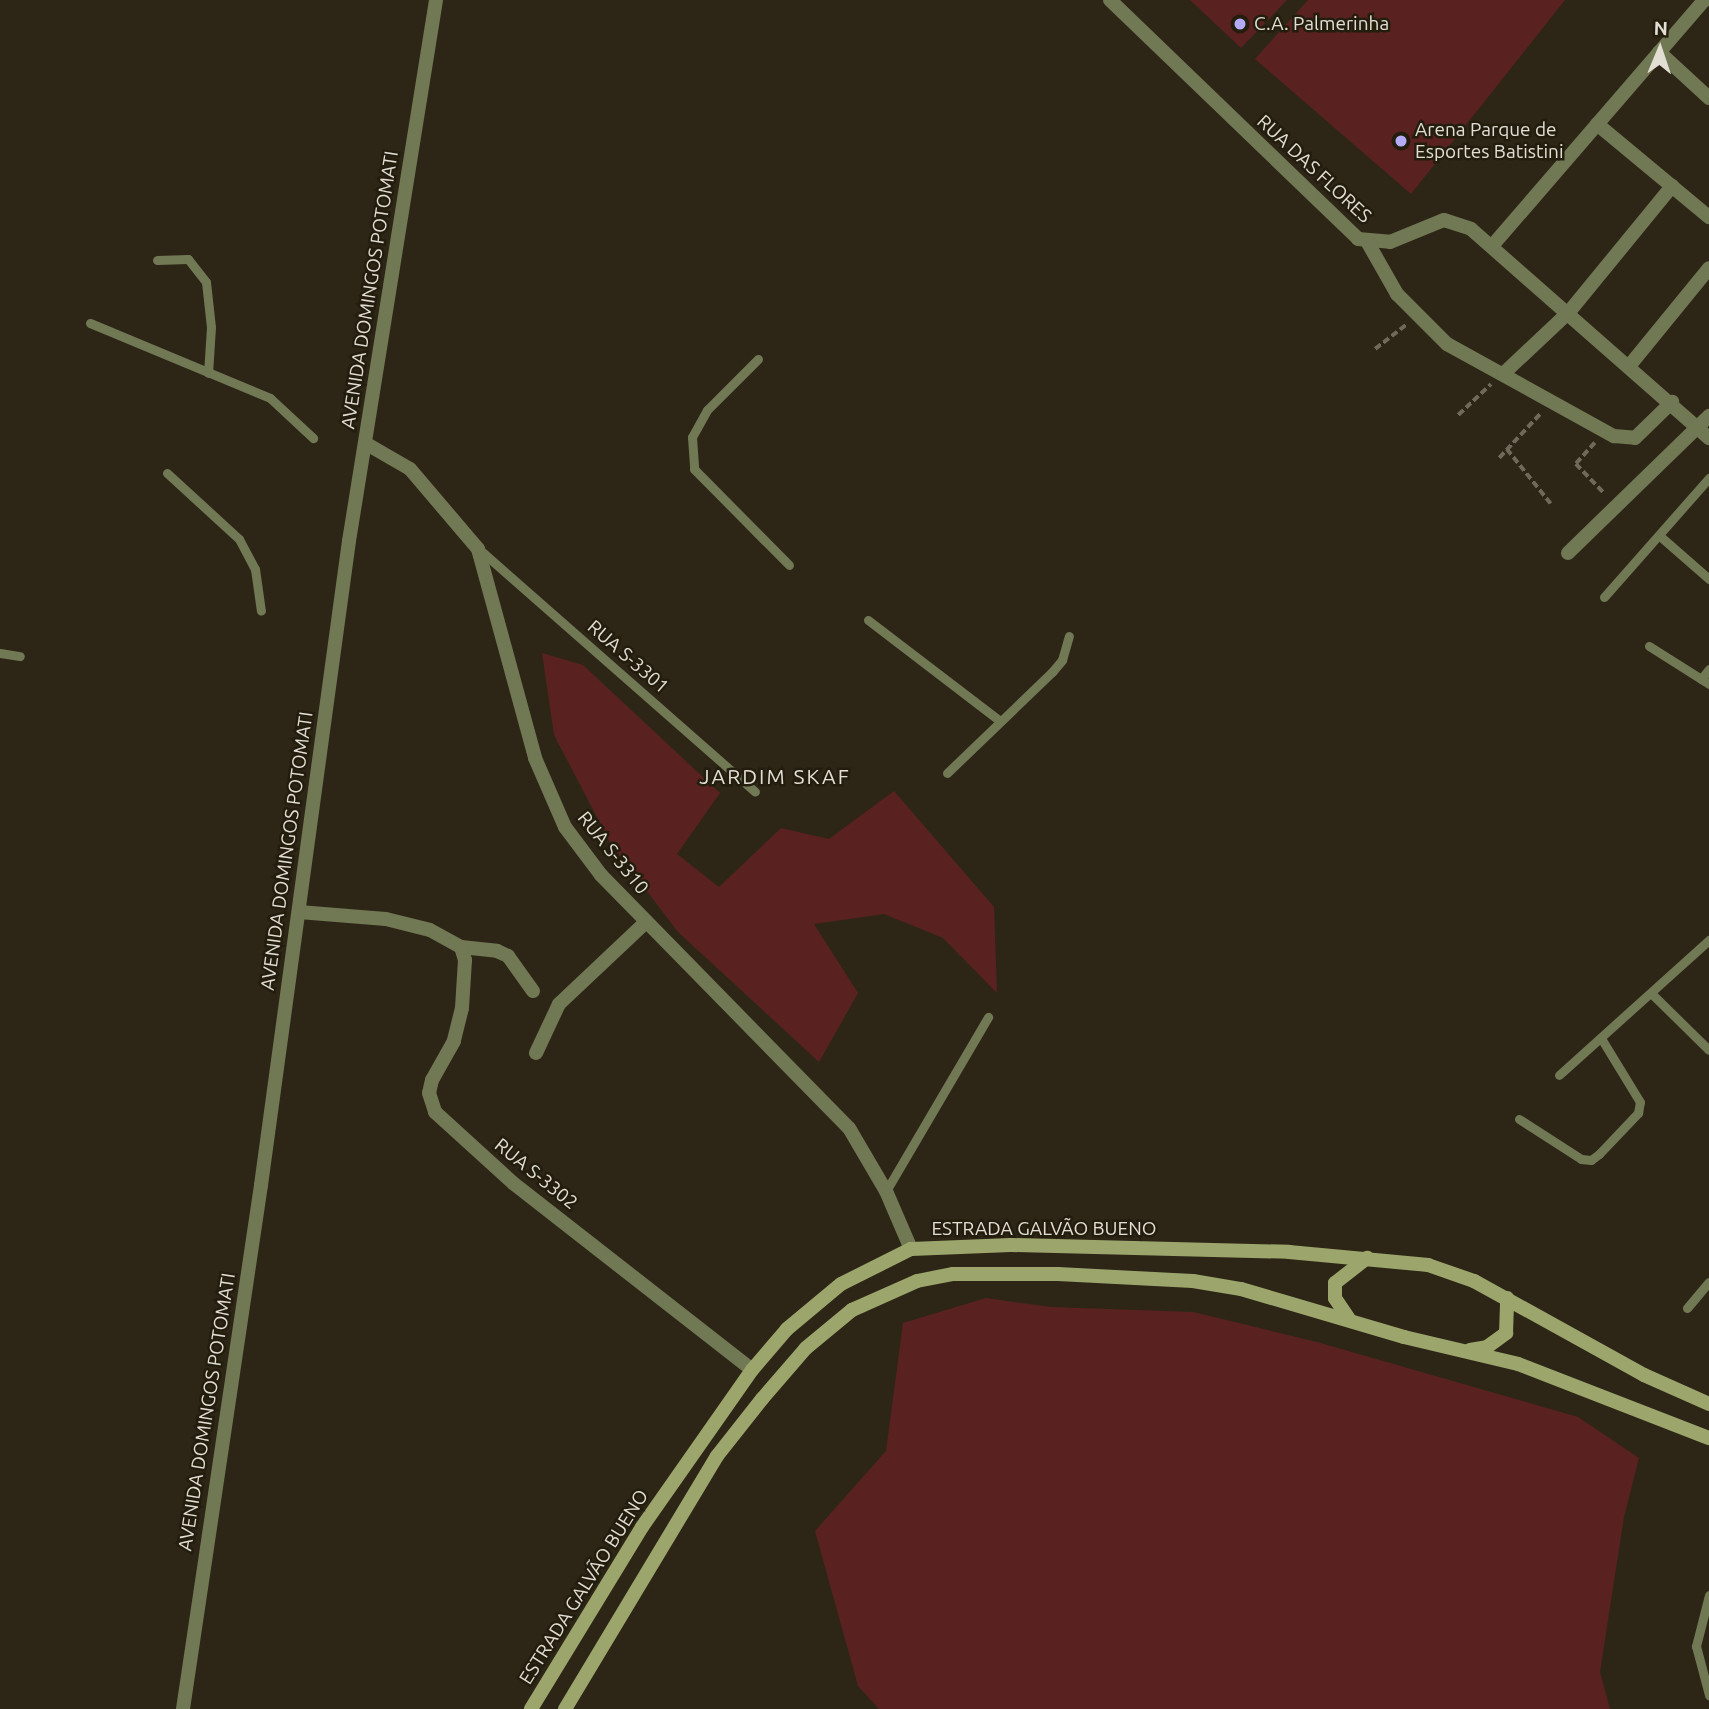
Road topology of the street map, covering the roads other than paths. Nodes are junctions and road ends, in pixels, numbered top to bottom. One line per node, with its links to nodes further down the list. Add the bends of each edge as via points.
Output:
1 (436, 0): 23 (street, AVENIDA DOMINGOS POTOMATI)
2 (1110, 0): 9 (street, RUA DAS FLORES, via 1349,232)
3 (1704, 0): 4 (street)
4 (1659, 52): 5 (street); 6 (street)
5 (1709, 98)
6 (1598, 124): 7 (street); 10 (street)
7 (1672, 186): 8 (street); 13 (street)
8 (1709, 218)
9 (1368, 243): 10 (street, RUA DAS FLORES, via 1390,242 1444,220 1471,229); 18 (street, via 1388,281 1417,317 1447,344)
10 (1492, 246): 13 (street, RUA DAS FLORES)
11 (157, 260): 17 (lane, via 188,259 206,282 211,327)
12 (1709, 268): 16 (street)
13 (1569, 312): 16 (street, RUA DAS FLORES); 18 (street)
14 (90, 323): 17 (lane)
15 (758, 359): 29 (lane, via 702,419 692,437 695,469)
16 (1630, 365): 19 (street, RUA DAS FLORES)
17 (208, 373): 22 (lane, via 270,398)
18 (1503, 373): 19 (street, via 1605,431 1635,438)
19 (1672, 402): 21 (street, RUA DAS FLORES)
20 (1709, 416): 21 (street)
21 (1704, 433): 28 (street)
22 (313, 438)
23 (365, 443): 27 (street, RUA S-3310, via 410,469); 43 (street, AVENIDA DOMINGOS POTOMATI)
24 (167, 473): 32 (lane, via 239,539 255,569)
25 (1709, 478): 26 (lane)
26 (1661, 537): 30 (lane); 31 (lane)
27 (478, 549): 42 (lane, RUA S-3301); 44 (street, RUA S-3310, via 517,699 552,803 601,875)
28 (1568, 553)
29 (789, 565)
30 (1709, 579)
31 (1604, 597)
32 (261, 611)
33 (868, 620): 40 (lane)
34 (1069, 636): 40 (lane, via 1057,666)
35 (1649, 646): 39 (lane)
36 (0, 653): 37 (lane)
37 (20, 656)
38 (1709, 669): 39 (lane)
39 (1705, 681)
40 (1000, 722): 41 (lane)
41 (947, 773)
42 (755, 792)
43 (299, 912): 46 (street, via 386,919 430,930); 69 (street, AVENIDA DOMINGOS POTOMATI)
44 (646, 922): 52 (street, via 559,1004); 55 (street, RUA S-3310, via 849,1128)
45 (1709, 940): 48 (lane)
46 (461, 947): 47 (street, via 481,946 508,956); 63 (street, RUA S-3302, via 465,960 462,1008 454,1041 432,1080 429,1093 435,1112 513,1182)
47 (533, 991)
48 (1653, 995): 50 (lane); 51 (lane)
49 (988, 1017): 55 (lane)
50 (1601, 1038): 53 (lane); 54 (lane, via 1640,1102 1638,1113 1599,1154 1591,1160 1581,1159)
51 (1709, 1050)
52 (536, 1053)
53 (1559, 1075)
54 (1519, 1119)
55 (886, 1191): 56 (street, RUA S-3310)
56 (911, 1249): 57 (main road, ESTRADA GALVÃO BUENO, via 1011,1245); 63 (main road, ESTRADA GALVÃO BUENO, via 876,1264 823,1297)
57 (1367, 1258): 59 (main road, ESTRADA GALVÃO BUENO, via 1429,1265); 61 (main road, via 1335,1283 1335,1298)
58 (1709, 1282): 60 (lane)
59 (1507, 1298): 62 (main road, via 1506,1333 1487,1347); 64 (main road, ESTRADA GALVÃO BUENO, via 1644,1375)
60 (1687, 1308)
61 (1350, 1320): 62 (main road); 71 (main road, via 1241,1289 1145,1278 953,1275 878,1295 806,1348 717,1456)
62 (1465, 1351): 65 (main road, via 1585,1387)
63 (752, 1370): 70 (main road, ESTRADA GALVÃO BUENO, via 642,1527)
64 (1709, 1404)
65 (1704, 1436): 66 (lane)
66 (1709, 1446)
67 (1709, 1595): 68 (lane, via 1696,1646)
68 (1709, 1695)
69 (183, 1709)
70 (531, 1709)
71 (565, 1709)

